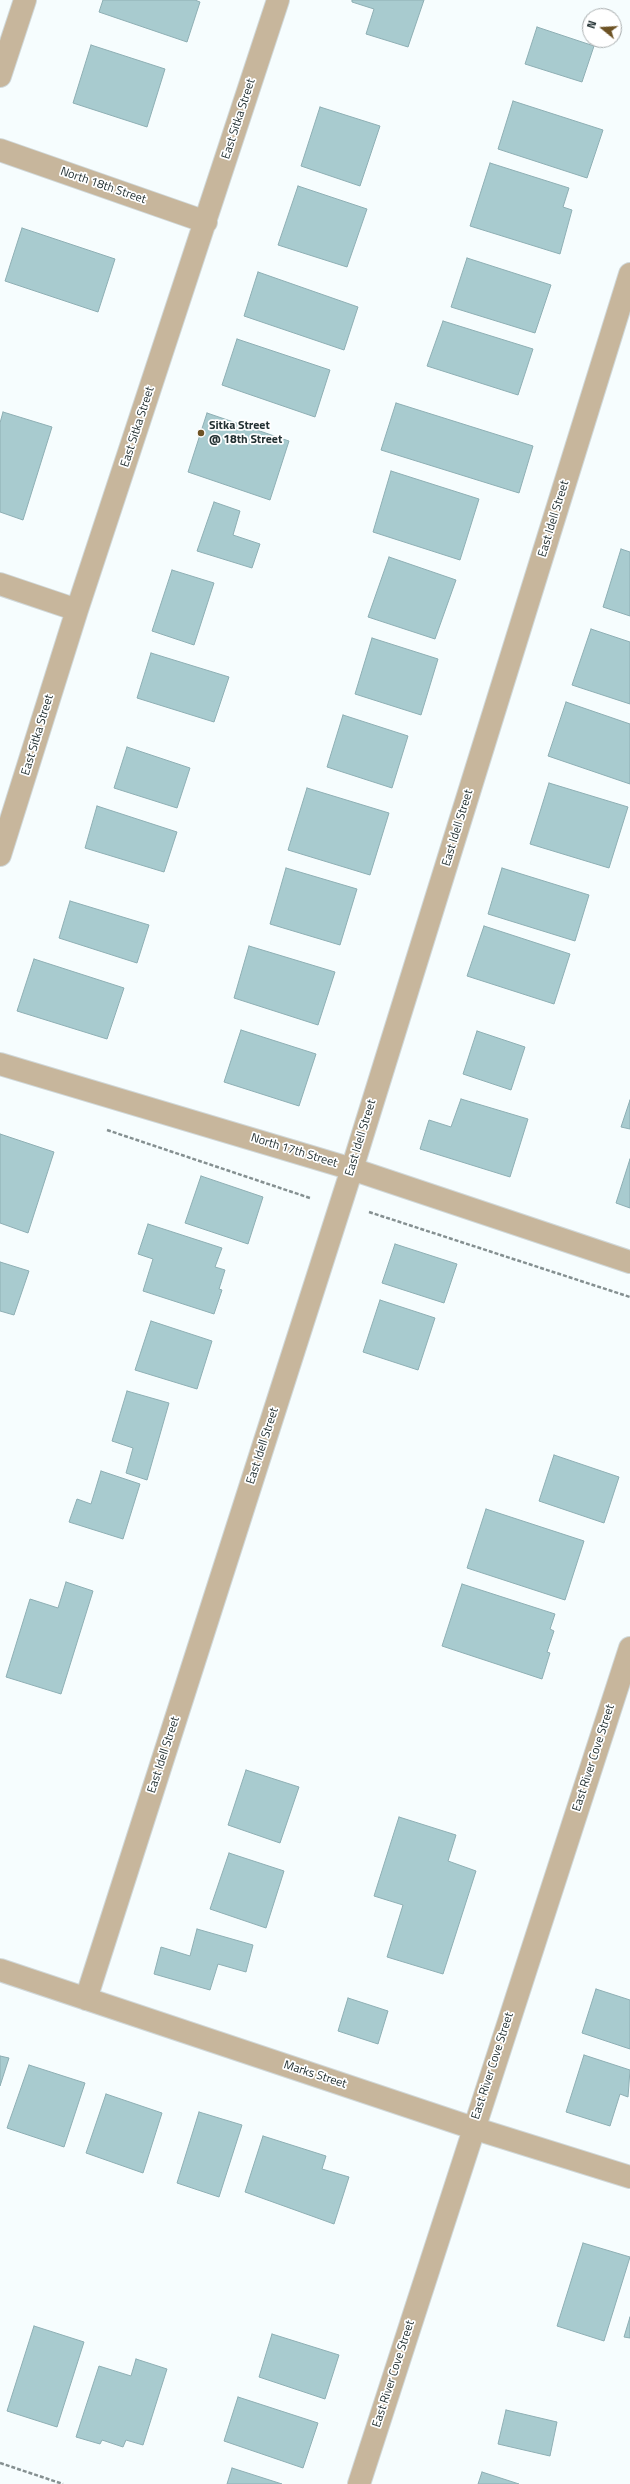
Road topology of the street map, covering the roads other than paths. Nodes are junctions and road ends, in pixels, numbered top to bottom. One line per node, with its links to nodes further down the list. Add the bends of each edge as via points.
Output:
1 (25, 0): 3 (street)
2 (278, 0): 5 (street, East Sitka Street)
3 (0, 76)
4 (0, 150): 5 (street, North 18th Street)
5 (206, 222): 8 (street, East Sitka Street)
6 (630, 274): 11 (street, East Idell Street)
7 (0, 584): 8 (street)
8 (77, 610): 9 (street, East Sitka Street)
9 (0, 855)
10 (0, 1064): 11 (street, North 17th Street)
11 (352, 1169): 12 (street, North 17th Street); 15 (street, East Idell Street)
12 (630, 1262)
13 (630, 1648): 16 (street, East River Cove Street)
14 (0, 1970): 15 (street, Marks Street)
15 (86, 1999): 16 (street, Marks Street)
16 (473, 2128): 17 (street, Marks Street); 18 (street, East River Cove Street)
17 (630, 2177)
18 (359, 2484)

